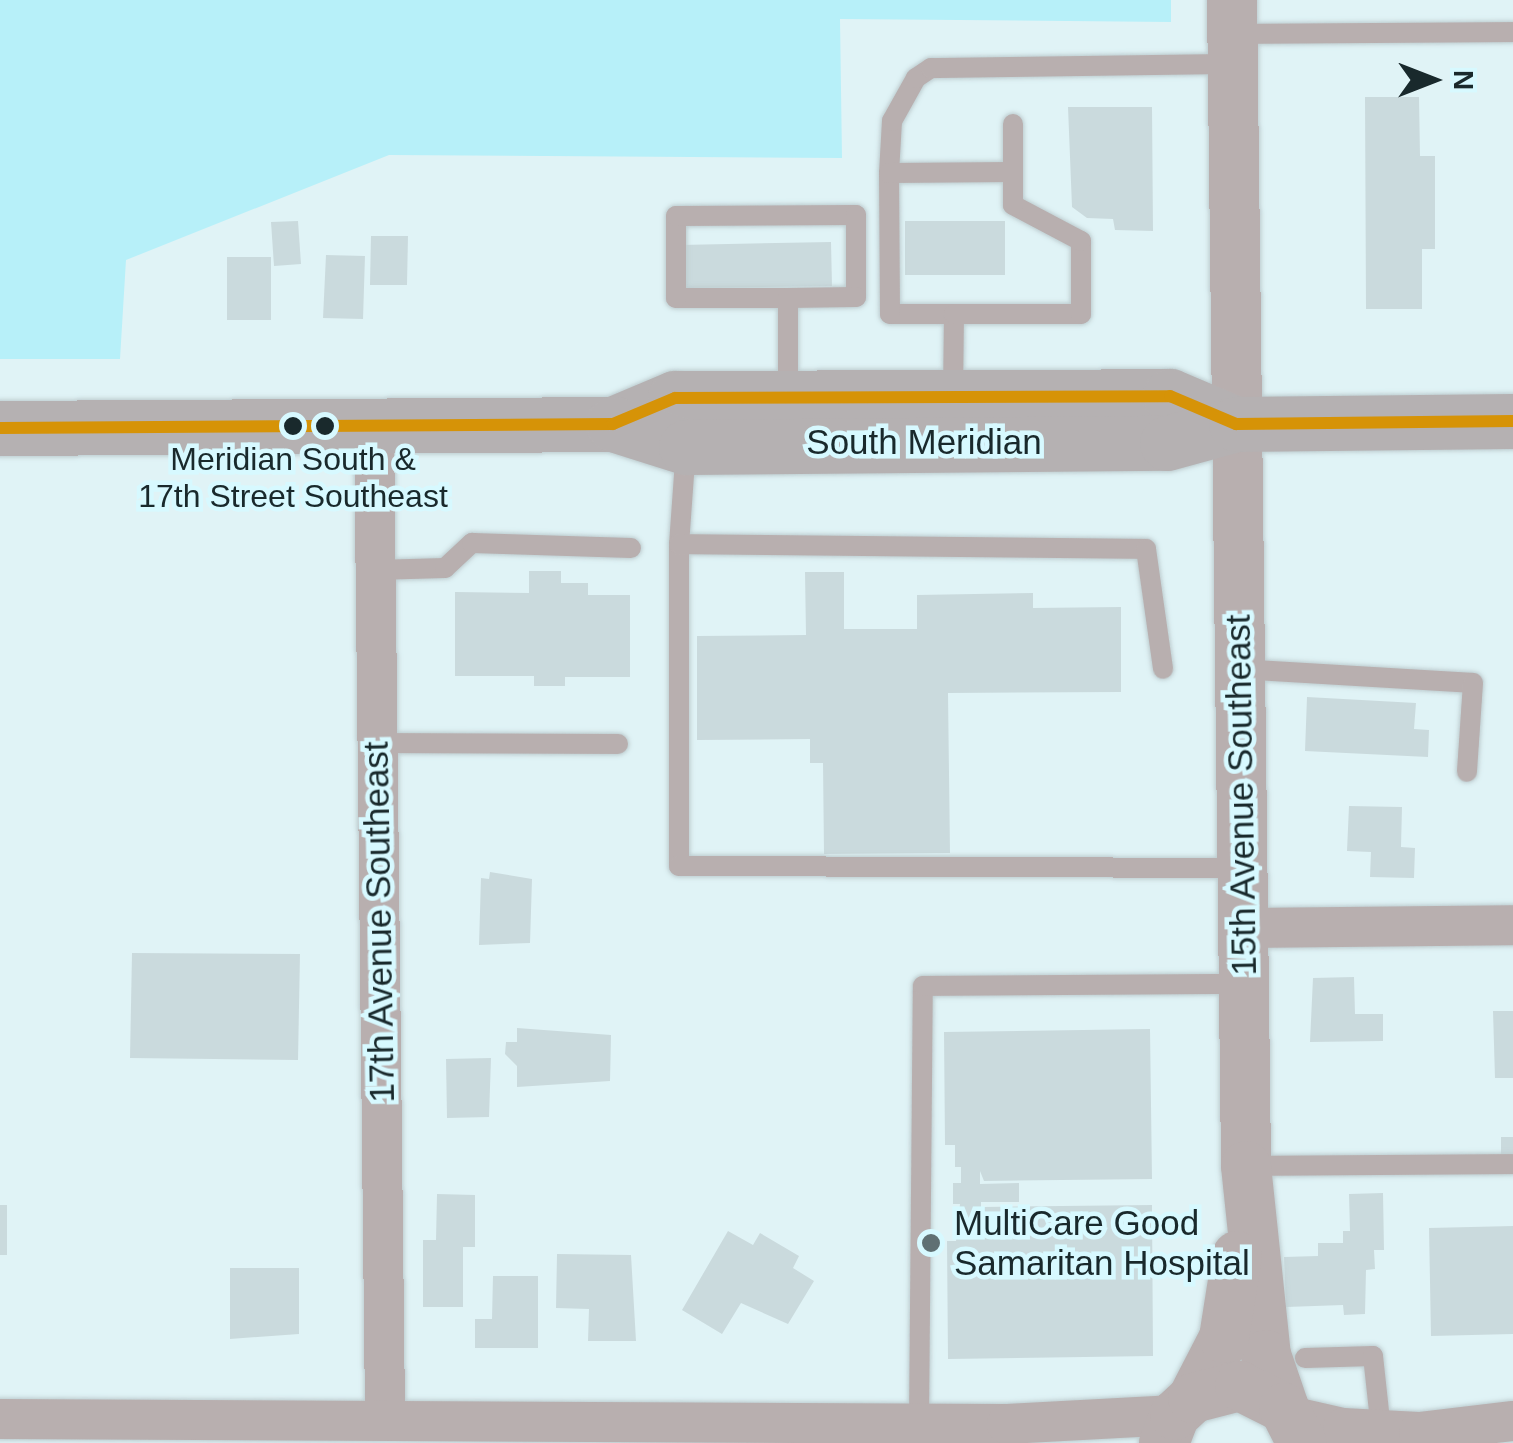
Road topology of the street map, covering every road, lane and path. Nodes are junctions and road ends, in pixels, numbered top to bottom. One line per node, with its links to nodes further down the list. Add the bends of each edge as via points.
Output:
1 (1513, 32): 2 (lane)
2 (1232, 33): 5 (lane, via 932,68 916,78 892,121); 12 (street, 15th Avenue Southeast)
3 (1013, 124): 4 (lane)
4 (1013, 172): 5 (lane); 7 (lane, via 1013,205 1081,241 1081,314)
5 (889, 173): 7 (lane, via 890,314)
6 (788, 298): 6 (lane, via 856,298 856,215 676,216 676,298); 9 (lane)
7 (954, 314): 8 (lane)
8 (953, 397): 9 (main road, South Meridian); 12 (main road, South Meridian, via 1170,396)
9 (788, 398): 11 (main road, South Meridian, via 675,398)
10 (1513, 421): 12 (main road, South Meridian)
11 (612, 424): 13 (main road, South Meridian); 15 (main road, South Meridian)
12 (1236, 424): 15 (main road, South Meridian, via 1167,442); 20 (street, 15th Avenue Southeast)
13 (374, 427): 14 (main road, South Meridian); 18 (street, 17th Avenue Southeast)
14 (0, 428)
15 (686, 447): 16 (lane)
16 (679, 544): 19 (lane, via 1146,549); 24 (lane, via 679,866)
17 (631, 548): 18 (lane, via 472,544 445,568)
18 (375, 570): 21 (street, 17th Avenue Southeast)
19 (1163, 669)
20 (1240, 669): 23 (lane, via 1473,683); 24 (street, 15th Avenue Southeast)
21 (377, 743): 22 (lane); 36 (street, 17th Avenue Southeast)
22 (618, 744)
23 (1468, 772)
24 (1242, 868): 26 (street, 15th Avenue Southeast)
25 (1513, 925): 26 (street)
26 (1242, 928): 27 (street, 15th Avenue Southeast)
27 (1243, 984): 29 (street, 15th Avenue Southeast); 37 (lane, via 923,986)
28 (1513, 1164): 29 (lane)
29 (1246, 1166): 32 (street, 15th Avenue Southeast, via 1233,1300 1212,1368); 34 (street, 15th Avenue Southeast, via 1266,1354)
30 (1305, 1358): 39 (lane, via 1373,1356)
31 (0, 1419): 38 (street)
32 (1177, 1419): 34 (street, via 1240,1386); 35 (street)
33 (1513, 1420): 39 (street)
34 (1292, 1422): 39 (street)
35 (1007, 1424): 37 (street); 40 (street)
36 (385, 1430): 37 (street); 38 (street)
37 (902, 1430)
38 (56, 1431)
39 (1396, 1435)
40 (1104, 1443)

